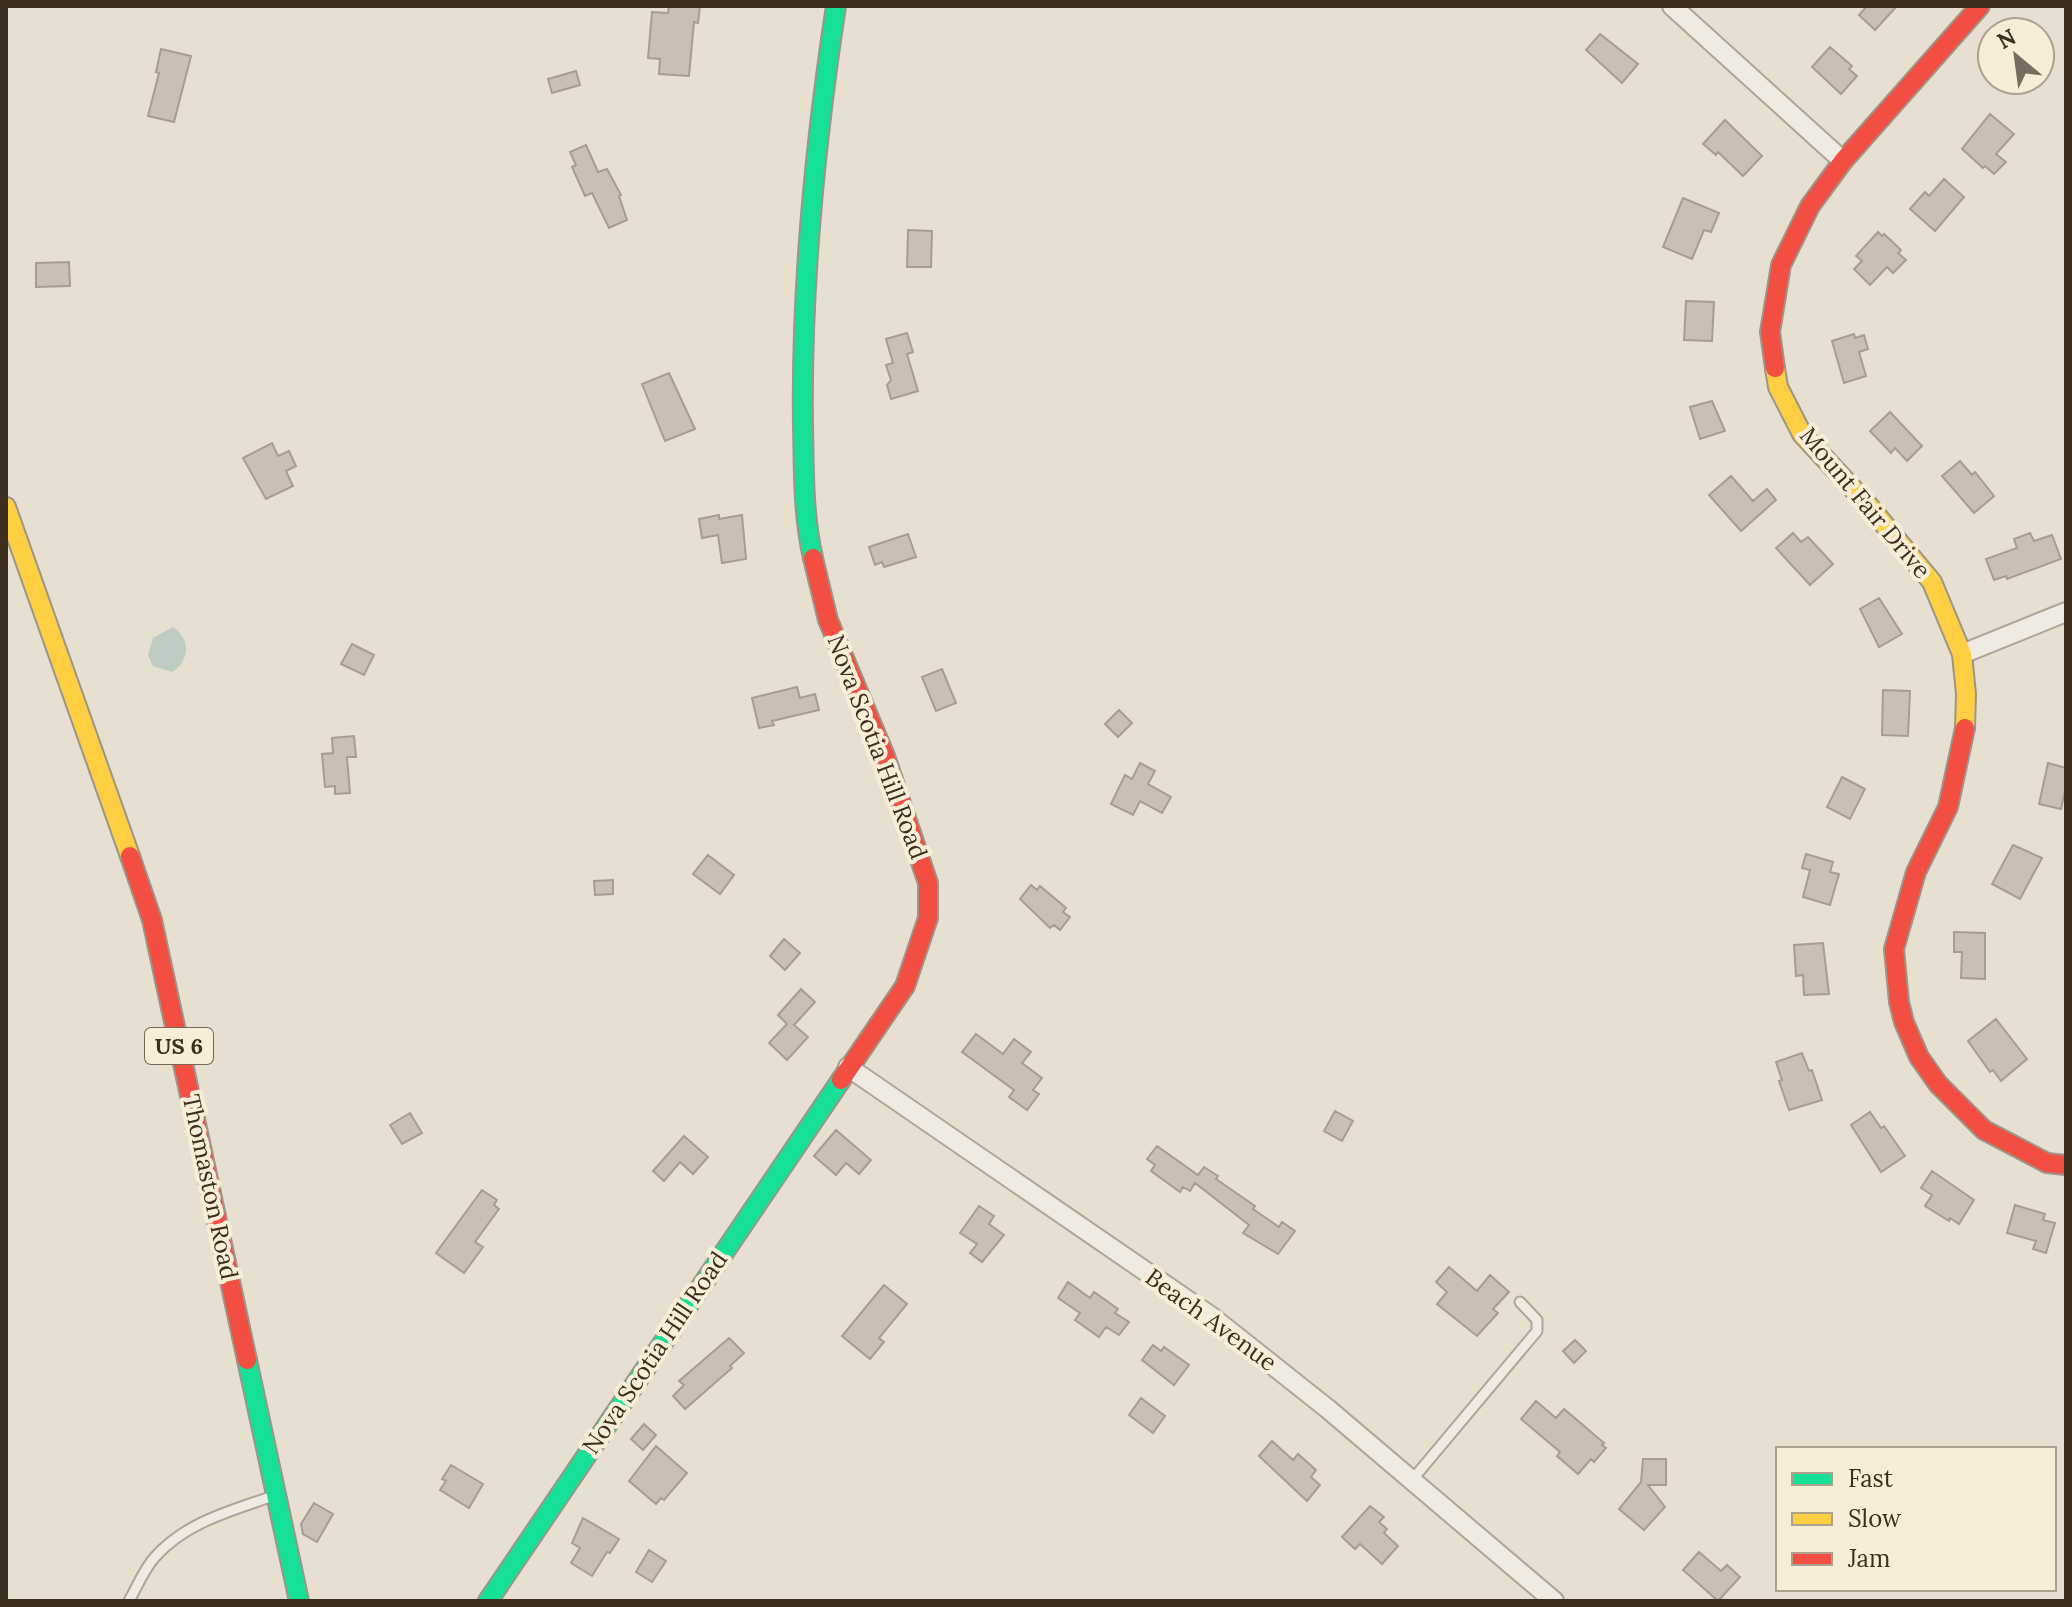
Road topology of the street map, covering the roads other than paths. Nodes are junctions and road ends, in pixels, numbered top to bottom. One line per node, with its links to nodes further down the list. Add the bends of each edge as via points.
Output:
1 (836, 6): 8 (street, Nova Scotia Hill Road, via 819,118 802,355 805,524 828,620 885,756 928,883 928,918 905,986)
2 (1672, 6): 4 (street)
3 (1980, 6): 4 (street, Mount Fair Drive)
4 (1843, 161): 7 (street, Mount Fair Drive, via 1810,206 1781,265 1770,332 1778,387 1802,434 1932,582)
5 (6, 507): 12 (street, Thomaston Road / US 6, via 152,920)
6 (2066, 612): 7 (street)
7 (1962, 654): 9 (street, Mount Fair Drive, via 1964,740 1948,807 1916,872 1894,949 1899,1002 1919,1057 1984,1130 2047,1163)
8 (848, 1067): 11 (street, Beach Avenue, via 1212,1317); 15 (street, Nova Scotia Hill Road)
9 (2066, 1165)
10 (1520, 1302): 11 (lane, via 1537,1320 1537,1331)
11 (1412, 1480): 16 (street, Beach Avenue)
12 (276, 1495): 13 (lane, via 200,1522 177,1536 153,1558); 14 (street, Thomaston Road / US 6)
13 (129, 1601)
14 (299, 1601)
15 (488, 1601)
16 (1554, 1601)

